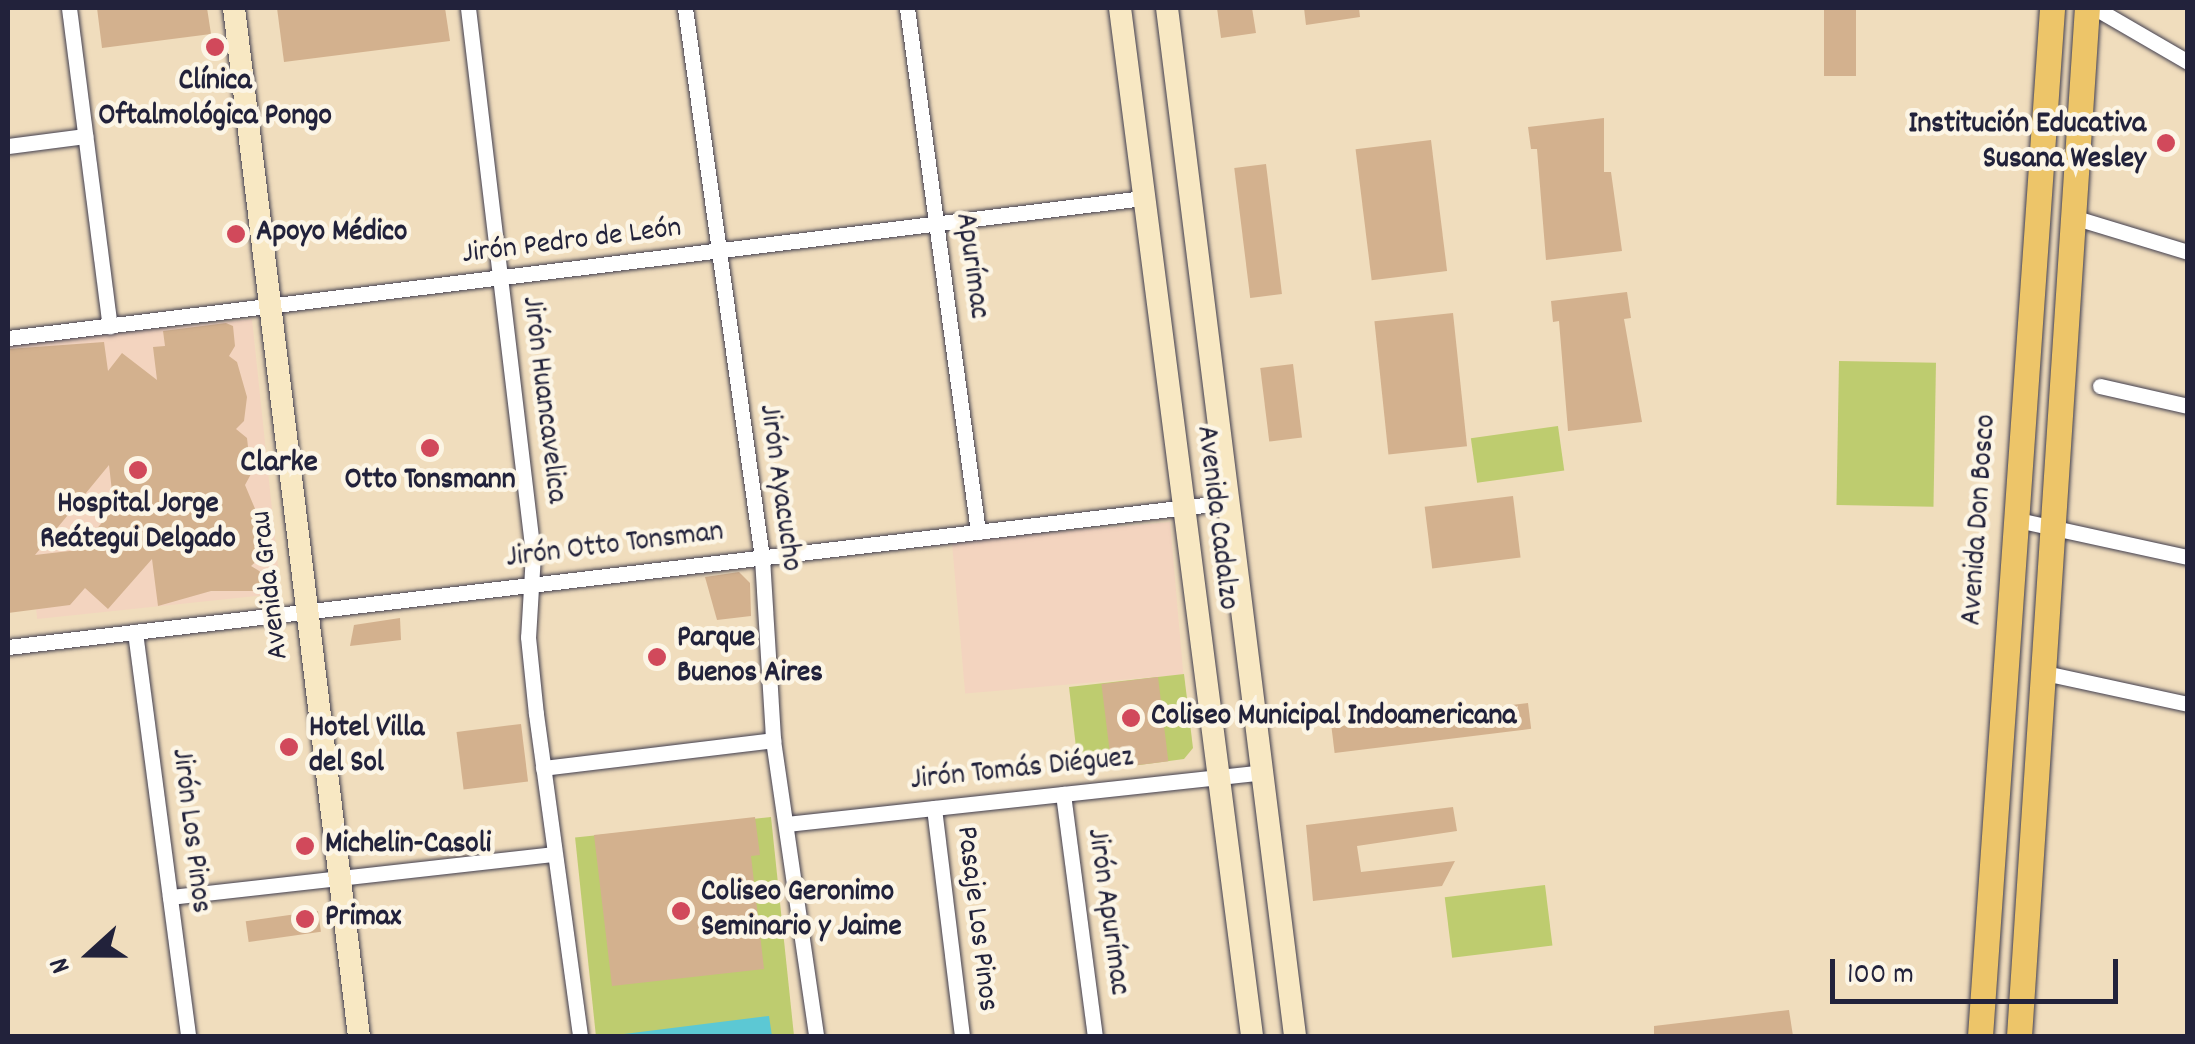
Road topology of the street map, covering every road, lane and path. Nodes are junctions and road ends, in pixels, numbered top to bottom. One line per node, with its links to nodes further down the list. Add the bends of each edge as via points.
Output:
1 (69, 8): 12 (street)
2 (234, 8): 20 (street, Avenida Grau)
3 (468, 8): 19 (street, Jirón Huancavelica)
4 (685, 8): 17 (street, Jirón Ayacucho)
5 (907, 8): 16 (street, Apurímac)
6 (1120, 8): 14 (street, Avenida Cadalzo)
7 (1167, 8): 25 (street, Avenida Cadalzo)
8 (2052, 8): 27 (main road, Avenida Don Bosco)
9 (2087, 8): 15 (main road)
10 (2096, 8): 11 (street)
11 (2188, 62)
12 (86, 136): 13 (street); 21 (street)
13 (8, 146)
14 (1143, 198): 16 (street, Jirón Pedro de León); 26 (street, Avenida Cadalzo)
15 (2073, 218): 18 (street); 28 (main road)
16 (936, 224): 17 (street, Jirón Pedro de León); 29 (street, Apurímac)
17 (717, 252): 19 (street, Jirón Pedro de León); 31 (street, Jirón Ayacucho)
18 (2188, 252)
19 (499, 280): 20 (street, Jirón Pedro de León); 32 (street, Jirón Huancavelica, via 533,554)
20 (270, 309): 21 (street, Jirón Pedro de León); 33 (street, Avenida Grau)
21 (110, 326): 22 (street, Jirón Pedro de León)
22 (8, 338)
23 (2100, 386): 24 (street)
24 (2188, 406)
25 (1230, 502): 26 (street, Jirón Otto Tonsman); 40 (street, Avenida Cadalzo)
26 (1183, 508): 29 (street, Jirón Otto Tonsman); 41 (street, Avenida Cadalzo)
27 (2013, 519): 28 (street); 56 (main road, Avenida Don Bosco)
28 (2050, 524): 30 (street); 36 (main road)
29 (978, 532): 31 (street, Jirón Otto Tonsman)
30 (2188, 557)
31 (762, 558): 32 (street, Jirón Otto Tonsman); 38 (street, Jirón Ayacucho)
32 (530, 585): 33 (street, Jirón Otto Tonsman); 39 (street, Jirón Huancavelica, via 528,637)
33 (306, 612): 34 (street, Jirón Otto Tonsman); 46 (street, Avenida Grau)
34 (135, 632): 35 (street, Jirón Otto Tonsman); 47 (street, Jirón Los Pinos)
35 (8, 647)
36 (2040, 672): 37 (street); 57 (main road)
37 (2188, 704)
38 (773, 740): 39 (street); 44 (street, Jirón Ayacucho)
39 (543, 768): 45 (street, Jirón Huancavelica)
40 (1262, 772): 41 (street, Jirón Tomás Diéguez); 55 (street, Avenida Cadalzo)
41 (1217, 778): 42 (street, Jirón Tomás Diéguez); 54 (street, Avenida Cadalzo)
42 (1063, 794): 43 (street, Jirón Tomás Diéguez); 53 (street, Jirón Apurímac)
43 (934, 808): 44 (street, Jirón Tomás Diéguez); 52 (street, Pasaje Los Pinos)
44 (787, 824): 51 (street, Jirón Ayacucho)
45 (552, 854): 46 (street); 50 (street, Jirón Huancavelica)
46 (337, 879): 47 (street); 49 (street, Avenida Grau)
47 (170, 898): 48 (street, Jirón Los Pinos)
48 (188, 1036)
49 (359, 1036)
50 (580, 1036)
51 (816, 1036)
52 (962, 1036)
53 (1095, 1036)
54 (1252, 1036)
55 (1294, 1036)
56 (1980, 1036)
57 (2019, 1036)

